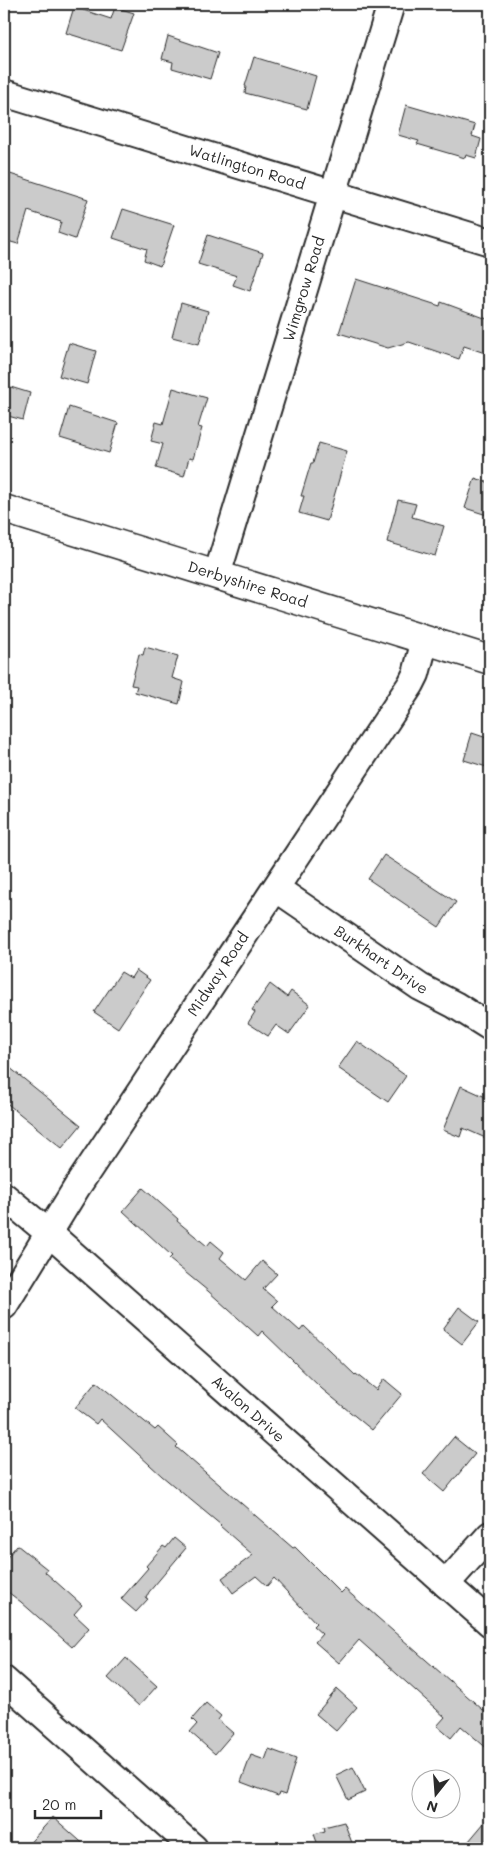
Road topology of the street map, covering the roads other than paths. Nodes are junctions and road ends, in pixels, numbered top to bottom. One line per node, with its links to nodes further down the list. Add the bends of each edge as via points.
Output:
1 (391, 4): 3 (street, Wimgrow Road)
2 (4, 93): 3 (street, Watlington Road)
3 (332, 194): 4 (street, Watlington Road); 6 (street, Wimgrow Road)
4 (490, 242)
5 (4, 510): 6 (street, Derbyshire Road)
6 (217, 575): 7 (street, Derbyshire Road)
7 (425, 640): 8 (street, Derbyshire Road); 9 (street, Midway Road, via 411,684)
8 (490, 660)
9 (276, 889): 10 (street, Burkhart Drive, via 420,987); 12 (street, Midway Road, via 77,1187)
10 (490, 1027)
11 (4, 1196): 12 (street, Avalon Drive)
12 (50, 1234): 13 (street, Midway Road); 15 (street, Avalon Drive)
13 (4, 1306)
14 (490, 1535): 15 (street)
15 (446, 1584): 16 (street, Avalon Drive)
16 (490, 1623)
17 (4, 1680): 18 (street)
18 (194, 1848)

